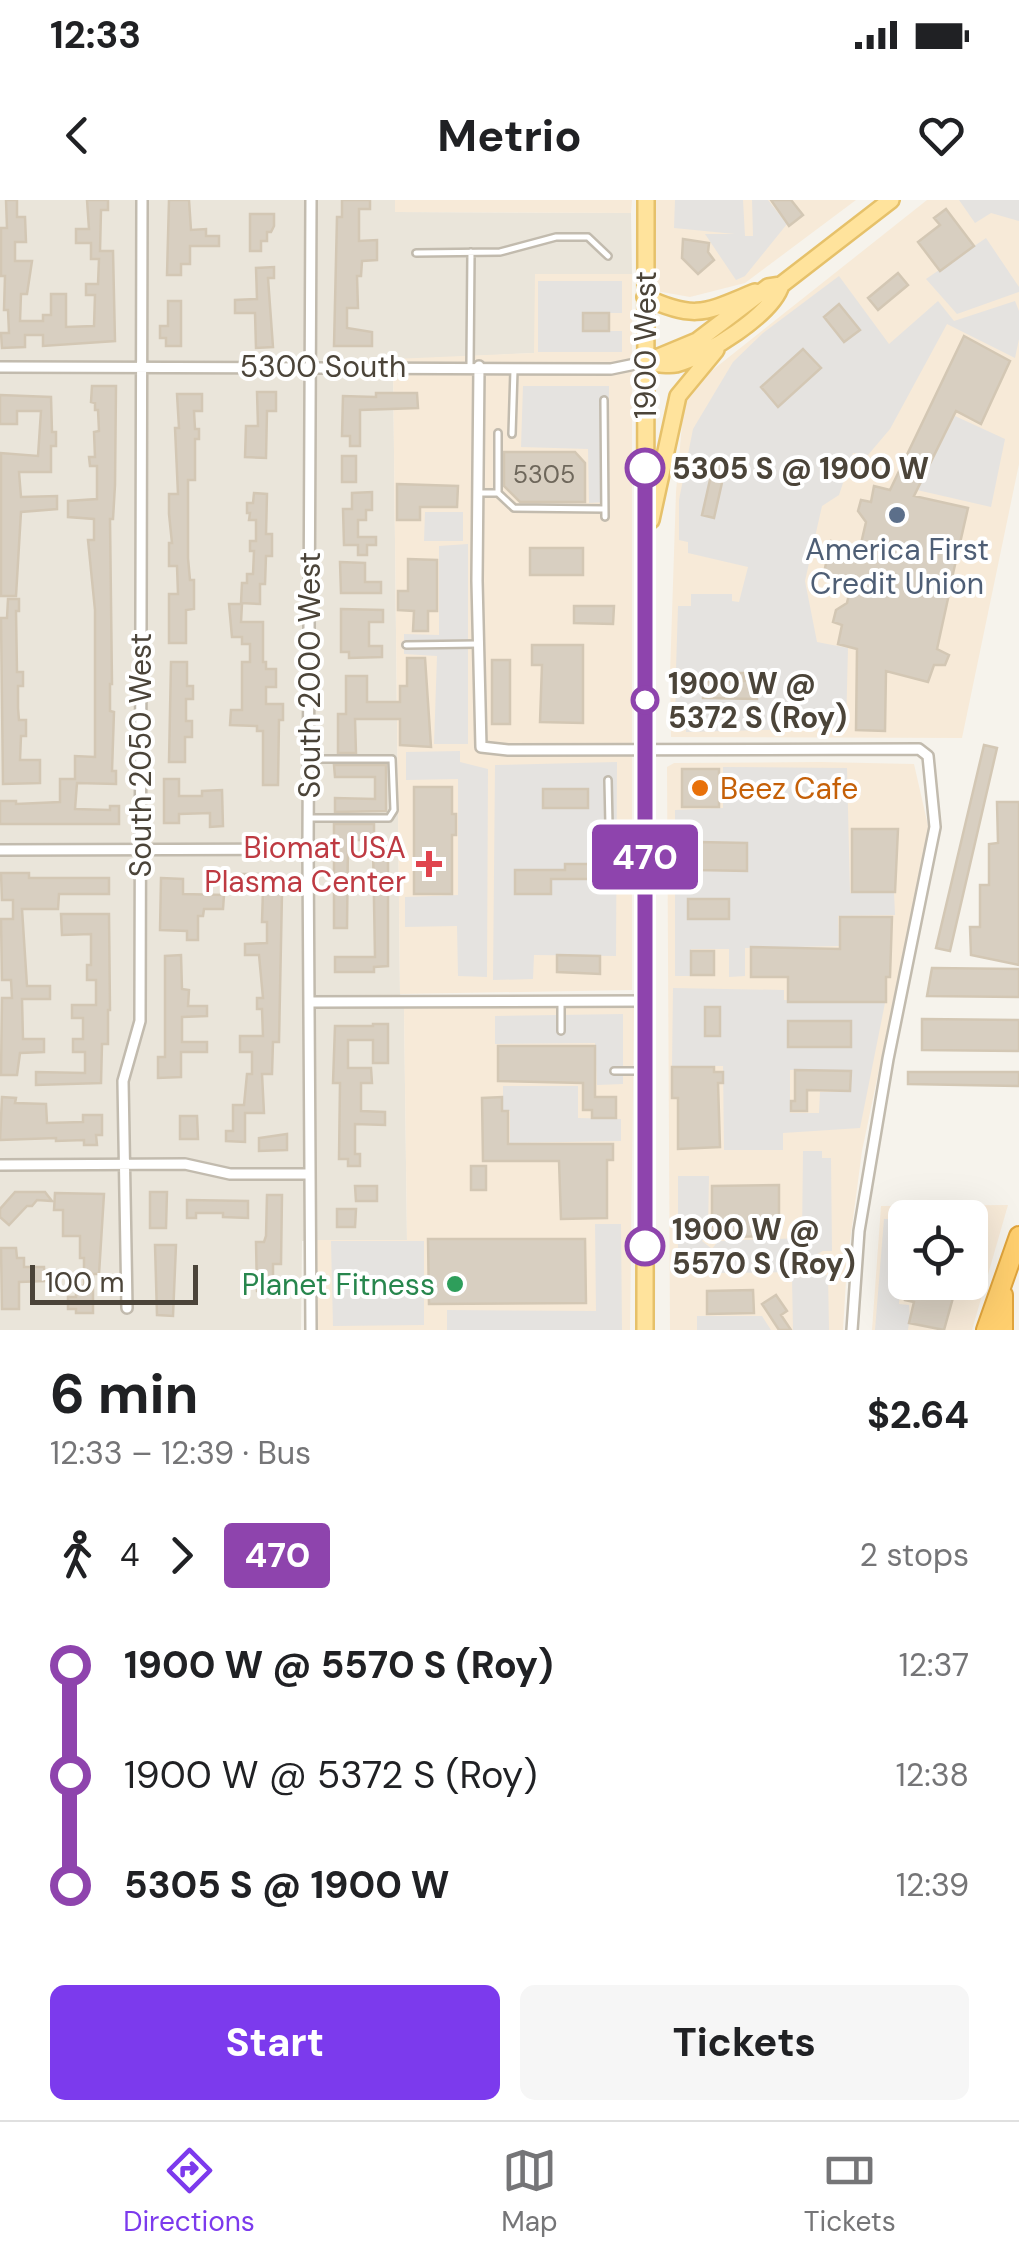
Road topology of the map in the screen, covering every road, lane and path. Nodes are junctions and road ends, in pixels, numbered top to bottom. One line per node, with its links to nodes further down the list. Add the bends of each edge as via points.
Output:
1 (142, 200): 13 (street, South 2050 West)
2 (311, 200): 14 (street, South 2000 West)
3 (646, 200): 9 (main road, 1900 West)
4 (891, 200): 8 (main road)
5 (471, 252): 6 (lane); 7 (lane, via 588,238); 15 (lane)
6 (416, 253)
7 (608, 256)
8 (775, 286): 9 (main road, via 686,313); 10 (main road, via 778,297); 11 (main road, via 697,341)
9 (646, 297): 11 (main road, 1900 West)
10 (724, 341): 11 (main road, via 673,365); 22 (main road, via 678,396)
11 (645, 362): 16 (street, 5300 South, via 611,369); 22 (main road, 1900 West)
12 (0, 366): 13 (street, 5300 South)
13 (142, 366): 14 (street, 5300 South); 32 (street, South 2050 West)
14 (312, 366): 15 (street, 5300 South); 26 (street, South 2000 West)
15 (474, 366): 16 (street, 5300 South); 20 (street)
16 (514, 367): 19 (lane)
17 (604, 400): 21 (lane, via 604,513 514,508)
18 (498, 434): 21 (lane)
19 (512, 434)
20 (478, 493): 21 (lane); 23 (street)
21 (498, 493)
22 (645, 549): 25 (main road, 1900 West)
23 (478, 644): 24 (lane); 25 (street, via 481,747)
24 (406, 645)
25 (645, 750): 34 (main road, 1900 West); 47 (street, via 920,749 928,756 934,827 872,1154)
26 (309, 759): 28 (street, South 2000 West); 28 (lane, via 392,759 394,810 389,818)
27 (608, 780): 29 (lane)
28 (308, 818): 30 (street, South 2000 West)
29 (609, 825)
30 (308, 849): 32 (street); 35 (street, South 2000 West)
31 (0, 850): 32 (street)
32 (140, 850): 39 (street, South 2050 West, via 140,1021 123,1080)
33 (561, 1000): 34 (street); 35 (street); 36 (lane)
34 (645, 1001): 38 (main road, 1900 West)
35 (309, 1002): 41 (street, South 2000 West)
36 (561, 1030)
37 (614, 1071): 38 (lane)
38 (645, 1071): 46 (main road, 1900 West)
39 (124, 1164): 40 (street); 41 (street); 44 (street, South 2050 West)
40 (0, 1165)
41 (310, 1174): 45 (street, South 2000 West)
42 (1019, 1236): 43 (highway)
43 (1004, 1275): 48 (highway); 49 (highway)
44 (127, 1308)
45 (311, 1330)
46 (645, 1330)
47 (852, 1330)
48 (986, 1330)
49 (1003, 1330)

